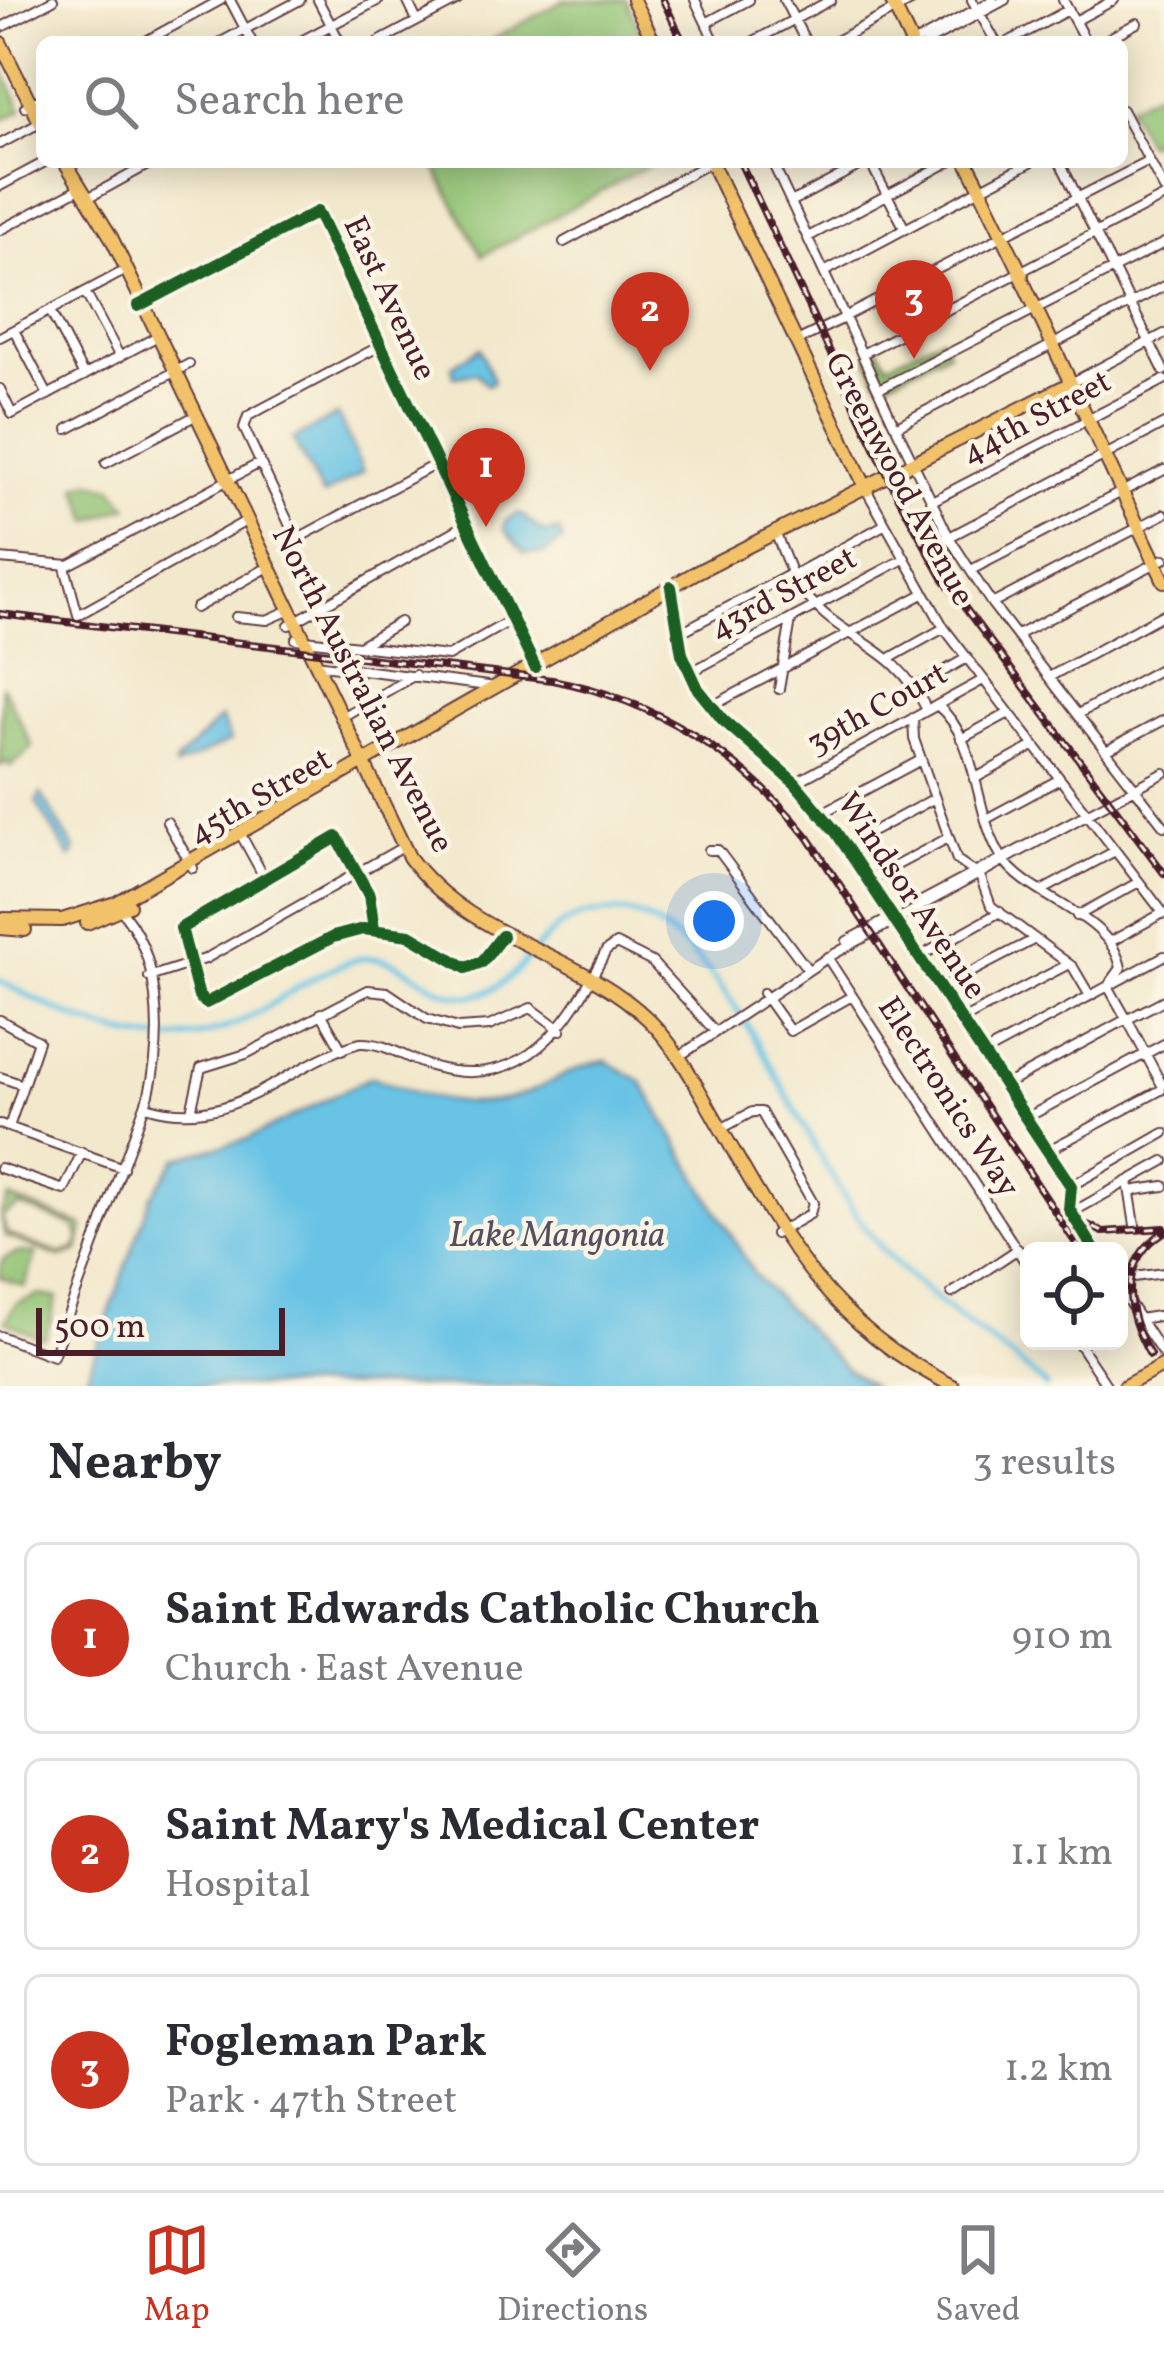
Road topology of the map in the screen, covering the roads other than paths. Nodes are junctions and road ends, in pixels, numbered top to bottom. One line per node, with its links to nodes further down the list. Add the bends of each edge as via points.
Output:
1 (53, 0): 28 (street)
2 (220, 0): 30 (street)
3 (230, 0): 29 (street)
4 (300, 0): 29 (street)
5 (318, 0): 27 (street)
6 (379, 0): 27 (street)
7 (406, 0): 23 (street)
8 (458, 0): 23 (street)
9 (634, 0): 36 (main road)
10 (695, 0): 25 (street)
11 (749, 0): 25 (street)
12 (784, 0): 22 (street)
13 (831, 0): 22 (street)
14 (913, 0): 19 (street)
15 (993, 0): 20 (street)
16 (1005, 0): 20 (street)
17 (1063, 0): 21 (street)
18 (1114, 0): 24 (street)
19 (894, 5): 40 (street); 41 (main road)
20 (976, 8): 42 (street); 43 (street); 44 (street)
21 (1068, 10): 24 (street); 45 (street)
22 (794, 20): 38 (street); 39 (street)
23 (417, 21): 35 (street)
24 (1075, 21): 46 (street)
25 (706, 23): 37 (street)
26 (1137, 23): 47 (street)
27 (331, 25): 33 (street); 34 (street)
28 (0, 28)
29 (245, 29): 31 (street); 32 (street)
30 (155, 36)
31 (232, 36)
32 (249, 36)
33 (310, 36)
34 (337, 36)
35 (389, 36)
36 (650, 36)
37 (712, 36)
38 (763, 36)
39 (803, 36)
40 (845, 36)
41 (910, 36)
42 (924, 36)
43 (936, 36)
44 (992, 36)
45 (1019, 36)
46 (1083, 36)
47 (1113, 36)
48 (0, 42): 50 (main road)
49 (0, 55): 50 (main road)
50 (32, 103)
51 (1128, 123): 55 (street)
52 (36, 130): 53 (street)
53 (0, 144)
54 (1164, 160): 55 (street)
55 (1151, 164): 71 (street); 73 (street)
56 (36, 167): 68 (street)
57 (68, 168): 70 (main road, North Australian Avenue)
58 (139, 168): 70 (street)
59 (699, 168): 80 (street)
60 (713, 168): 97 (main road, Greenwood Avenue)
61 (778, 168): 74 (street)
62 (856, 168): 74 (street)
63 (871, 168): 72 (street)
64 (938, 168): 72 (street)
65 (970, 168): 69 (main road)
66 (1020, 168): 69 (street)
67 (1062, 168): 73 (street)
68 (0, 186)
69 (980, 189): 75 (street); 79 (main road)
70 (83, 193): 76 (street); 83 (main road, North Australian Avenue)
71 (1164, 193): 77 (street)
72 (887, 195): 75 (street); 78 (street)
73 (1075, 200): 77 (street); 79 (street)
74 (791, 202): 78 (street)
75 (905, 229): 84 (street)
76 (0, 230)
77 (1092, 234): 82 (street); 85 (street)
78 (808, 237): 84 (street)
79 (1002, 237): 85 (main road); 92 (street)
80 (564, 242)
81 (1164, 243): 82 (street)
82 (1111, 270): 88 (street); 90 (street)
83 (124, 271): 87 (street); 89 (main road, North Australian Avenue)
84 (824, 272): 92 (street)
85 (1019, 273): 90 (main road); 101 (street)
86 (1164, 286): 88 (street)
87 (85, 292): 91 (street); 102 (street)
88 (1129, 304): 98 (street); 99 (street)
89 (141, 305): 96 (main road, North Australian Avenue); 100 (street, East Avenue, via 317,212)
90 (1036, 309): 99 (main road); 108 (street)
91 (50, 311): 93 (street); 105 (street)
92 (845, 317): 97 (street); 101 (street)
93 (14, 330): 95 (street); 109 (street)
94 (1164, 334): 98 (street, 45th Street)
95 (0, 337)
96 (156, 337): 102 (street); 103 (main road, North Australian Avenue)
97 (795, 342): 122 (main road, Greenwood Avenue)
98 (1149, 342): 104 (street); 106 (street, 45th Street)
99 (1053, 345): 106 (main road); 113 (street)
100 (380, 346): 116 (street, via 244,422); 119 (street, East Avenue)
101 (862, 354): 108 (street)
102 (120, 357): 105 (street)
103 (173, 373): 110 (main road, North Australian Avenue); 114 (street); 121 (main road, North Australian Avenue)
104 (1164, 375): 111 (street, 44th Street)
105 (84, 376): 109 (street)
106 (1071, 383): 111 (main road); 118 (main road, 45th Street)
107 (0, 389): 109 (street, via 12,414)
108 (879, 389): 113 (street)
109 (48, 394)
110 (191, 418): 117 (street); 121 (main road, North Australian Avenue)
111 (1088, 420): 115 (main road); 124 (street, 44th Street)
112 (1164, 424): 115 (street)
113 (897, 426): 118 (street)
114 (68, 429)
115 (1105, 456): 123 (main road); 131 (street)
116 (259, 461): 119 (street, via 300,536); 121 (street)
117 (106, 463)
118 (914, 463): 122 (main road, 45th Street); 124 (street)
119 (436, 464): 127 (street, East Avenue)
120 (1164, 470): 123 (street)
121 (224, 481): 126 (main road, North Australian Avenue); 136 (street)
122 (866, 489): 128 (street, Greenwood Avenue); 130 (main road, 45th Street); 142 (main road, 45th Street)
123 (1122, 492): 129 (main road); 138 (street)
124 (932, 501): 131 (street)
125 (1164, 514): 129 (street)
126 (243, 522): 136 (street, via 78,615); 137 (main road, North Australian Avenue); 141 (main road, North Australian Avenue)
127 (467, 524): 149 (street, East Avenue); 151 (street)
128 (884, 525): 134 (street, Greenwood Avenue); 139 (street)
129 (1138, 527): 135 (main road); 144 (street)
130 (777, 537): 139 (street); 142 (main road, 45th Street)
131 (949, 537): 132 (street); 138 (street)
132 (934, 545)
133 (0, 559): 136 (street)
134 (902, 560): 143 (street, Greenwood Avenue); 145 (street, 43rd Street)
135 (1159, 561): 140 (main road); 156 (street)
136 (64, 567)
137 (263, 570): 141 (main road, North Australian Avenue); 146 (street)
138 (971, 570): 144 (street)
139 (792, 574): 145 (street); 154 (street)
140 (1164, 581)
141 (273, 583): 151 (main road, North Australian Avenue)
142 (673, 590): 154 (street, Windsor Avenue); 164 (main road, 45th Street); 183 (main road, 45th Street)
143 (922, 594): 153 (street, Greenwood Avenue); 155 (street)
144 (992, 604): 156 (street)
145 (814, 607): 150 (street, 43rd Street); 155 (street)
146 (196, 608)
147 (1164, 614): 167 (street)
148 (236, 616): 151 (street)
149 (513, 619): 158 (street, via 448,656); 164 (street, East Avenue)
150 (791, 619): 162 (street); 165 (street, 43rd Street)
151 (289, 620): 157 (main road, North Australian Avenue)
152 (400, 622): 158 (street)
153 (944, 628): 159 (street); 160 (street, Greenwood Avenue)
154 (678, 634): 165 (street, Windsor Avenue)
155 (847, 634): 159 (street); 162 (street)
156 (1017, 635): 167 (street)
157 (299, 640): 158 (street); 161 (main road, North Australian Avenue); 183 (main road, North Australian Avenue)
158 (361, 645)
159 (892, 656): 173 (street)
160 (968, 658): 168 (street, Greenwood Avenue); 169 (street)
161 (314, 664): 166 (street); 176 (main road, North Australian Avenue)
162 (786, 667): 171 (street); 172 (street)
163 (1164, 667): 175 (street)
164 (535, 668): 170 (main road, 45th Street)
165 (689, 673): 172 (street, Windsor Avenue)
166 (417, 675): 170 (street); 176 (street)
167 (1049, 677): 175 (street)
168 (983, 680): 173 (street, 39th Court); 174 (street, Greenwood Avenue)
169 (919, 685)
170 (497, 688): 183 (main road, 45th Street)
171 (779, 689)
172 (711, 706): 187 (street, Windsor Avenue)
173 (932, 708): 177 (street, 39th Court); 179 (street, via 954,721)
174 (1009, 713): 179 (street); 180 (street, Greenwood Avenue)
175 (1078, 714): 181 (street)
176 (340, 718): 183 (main road, North Australian Avenue)
177 (913, 718): 182 (street); 187 (street, 39th Court)
178 (1164, 720): 181 (street)
179 (961, 739): 185 (street)
180 (1034, 746): 185 (street); 186 (street, Greenwood Avenue)
181 (1106, 751): 188 (street)
182 (921, 760): 189 (street); 190 (street)
183 (361, 769): 195 (main road, 45th Street); 199 (main road, North Australian Avenue)
184 (1164, 773): 188 (street)
185 (974, 778): 192 (street)
186 (1060, 779): 191 (street, Greenwood Avenue); 192 (street)
187 (795, 783): 190 (street, Windsor Avenue)
188 (1135, 788): 191 (street); 194 (street)
189 (935, 799): 196 (street); 197 (street)
190 (821, 813): 197 (street, Windsor Avenue)
191 (1088, 814): 201 (street, Greenwood Avenue); 202 (street); 202 (street)
192 (988, 818): 198 (street)
193 (167, 822): 203 (street)
194 (1164, 826)
195 (242, 836): 203 (main road, 45th Street); 207 (street)
196 (948, 838): 206 (street); 208 (street)
197 (846, 846): 208 (street, Windsor Avenue)
198 (998, 846): 202 (street); 204 (street)
199 (400, 849): 205 (street); 218 (main road, North Australian Avenue, via 430,890)
200 (710, 850): 228 (street, via 742,876)
201 (1115, 851): 209 (street, Greenwood Avenue); 210 (street)
202 (1008, 863): 204 (street); 210 (street)
203 (191, 865): 211 (main road, 45th Street); 211 (main road, 45th Street, via 156,873)
204 (990, 867): 206 (street)
205 (358, 872): 207 (street, via 335,837); 217 (street); 227 (street)
206 (973, 876): 212 (street); 215 (street); 215 (street)
207 (264, 877): 227 (street, via 182,926)
208 (868, 880): 215 (street, Windsor Avenue)
209 (1139, 882): 213 (street, Greenwood Avenue); 214 (street)
210 (1043, 890): 214 (street)
211 (118, 907): 216 (main road, 45th Street); 221 (street); 222 (street)
212 (1000, 912): 219 (street); 225 (street)
213 (1164, 914): 220 (street)
214 (1078, 916): 220 (street)
215 (894, 918): 223 (street); 225 (street, Windsor Avenue)
216 (0, 924)
217 (374, 929): 218 (street, via 410,935 466,968); 227 (street, via 333,937 209,1003 200,999)
218 (501, 939): 230 (main road, North Australian Avenue)
219 (1035, 939): 226 (street); 232 (street)
220 (1110, 942): 231 (street, via 1120,968)
221 (140, 945): 222 (street); 229 (street)
222 (140, 956): 229 (street)
223 (826, 956): 228 (street); 234 (street, Electronics Way)
224 (1164, 956): 231 (street)
225 (919, 957): 232 (street, Windsor Avenue)
226 (1069, 964): 235 (street); 239 (street)
227 (193, 965): 229 (street)
228 (806, 968): 233 (street)
229 (149, 976): 252 (street, via 157,1047)
230 (590, 982): 241 (street, via 610,947 628,947 673,981); 242 (street); 247 (main road, North Australian Avenue)
231 (1108, 986): 235 (street); 240 (street)
232 (941, 988): 239 (street, Windsor Avenue)
233 (764, 995): 234 (street, via 790,1030); 241 (street)
234 (852, 996): 270 (street, Electronics Way)
235 (1090, 996): 245 (street)
236 (1164, 1000): 240 (street)
237 (321, 1012): 242 (street, via 376,990 449,1027 489,1026 531,1008); 244 (street); 253 (street, via 246,1054 202,1068)
238 (0, 1020): 249 (street, via 38,1041)
239 (962, 1020): 245 (street, Windsor Avenue)
240 (1127, 1020): 246 (street); 250 (street)
241 (713, 1029): 247 (street)
242 (561, 1030): 244 (street, via 528,1055 481,1070 429,1066 374,1043)
243 (1164, 1044): 246 (street)
244 (342, 1050): 253 (street, via 266,1092)
245 (984, 1053): 250 (street, Windsor Avenue)
246 (1145, 1054): 251 (street); 254 (street)
247 (675, 1056): 256 (main road, North Australian Avenue)
248 (0, 1077): 249 (street)
249 (23, 1085): 255 (street)
250 (1005, 1085): 254 (street, Windsor Avenue)
251 (1163, 1088): 258 (street)
252 (146, 1106): 253 (street); 262 (street)
253 (190, 1111)
254 (1026, 1118): 258 (street, Windsor Avenue)
255 (4, 1126): 259 (street)
256 (718, 1130): 268 (main road, North Australian Avenue); 268 (street, via 759,1111 783,1150 814,1208)
257 (1164, 1133): 263 (street)
258 (1047, 1151): 263 (street, Windsor Avenue)
259 (82, 1152): 261 (street, via 64,1190); 262 (street)
260 (1164, 1161): 264 (street)
261 (0, 1168)
262 (123, 1168): 278 (street, via 53,1355)
263 (1071, 1186): 266 (street)
264 (1129, 1186): 265 (street); 266 (street); 267 (street)
265 (1164, 1186)
266 (1070, 1213): 269 (street)
267 (1135, 1225)
268 (777, 1233): 282 (main road, North Australian Avenue, via 848,1326); 283 (main road, North Australian Avenue, via 851,1320)
269 (1089, 1242)
270 (1018, 1249): 271 (street, Electronics Way); 274 (street)
271 (1020, 1252)
272 (1164, 1273): 273 (street)
273 (1128, 1281)
274 (952, 1293)
275 (1128, 1299): 277 (street)
276 (1164, 1315): 277 (street)
277 (1139, 1318): 280 (street)
278 (0, 1336)
279 (1083, 1350): 284 (street)
280 (1164, 1356)
281 (1164, 1365): 285 (main road)
282 (940, 1386)
283 (953, 1386)
284 (1107, 1386)
285 (1125, 1386)

